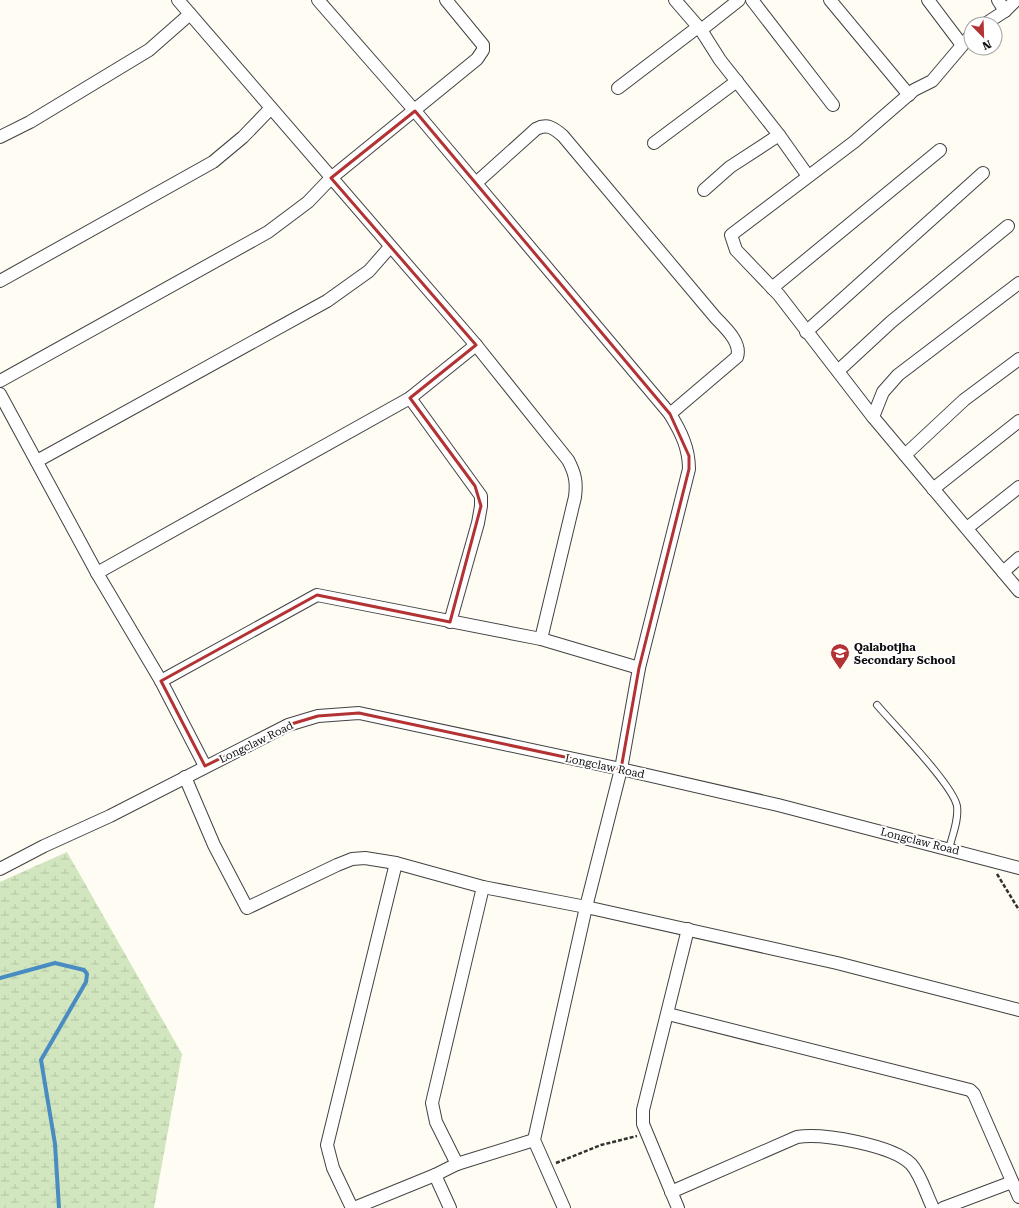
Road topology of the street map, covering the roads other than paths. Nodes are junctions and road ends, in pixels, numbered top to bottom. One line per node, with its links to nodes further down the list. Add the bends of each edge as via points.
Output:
1 (178, 0): 12 (street)
2 (318, 0): 21 (street)
3 (446, 0): 21 (street, via 480,40 483,50 477,59)
4 (675, 0): 14 (street)
5 (739, 0): 14 (street)
6 (752, 0): 19 (street)
7 (830, 0): 18 (street)
8 (928, 0): 15 (street)
9 (998, 0): 11 (street)
10 (1016, 0): 11 (street)
11 (1005, 10): 13 (street)
12 (190, 14): 20 (street); 23 (street, via 149,50 30,122)
13 (996, 16)
14 (699, 29): 16 (street); 17 (street, via 646,64)
15 (962, 45): 18 (street, via 932,81)
16 (737, 81): 22 (street); 24 (street)
17 (618, 88)
18 (909, 95): 27 (street, via 854,142)
19 (833, 106)
20 (271, 108): 28 (street); 33 (street, via 243,137 213,162)
21 (415, 111): 28 (street); 29 (street)
22 (780, 135): 27 (street); 30 (street, via 730,167)
23 (0, 137)
24 (654, 143)
25 (940, 150): 35 (street)
26 (982, 173): 36 (street)
27 (808, 176): 35 (street, via 731,235 736,250)
28 (331, 178): 32 (street); 40 (street, via 308,202 268,232)
29 (476, 183): 43 (street); 43 (street, via 536,128 545,125 552,127 563,136 736,342 737,357)
30 (704, 190)
31 (1008, 226): 39 (street, via 891,322)
32 (390, 247): 37 (street); 47 (street, via 369,271 327,301)
33 (0, 281)
34 (1019, 283): 44 (street, via 898,375 883,392)
35 (772, 288): 36 (street)
36 (806, 332): 39 (street)
37 (476, 345): 42 (street); 56 (street, via 568,460 576,478 575,497)
38 (1019, 359): 46 (street, via 964,400)
39 (838, 371): 44 (street)
40 (0, 381)
41 (0, 394): 47 (street)
42 (410, 398): 53 (street); 55 (street, via 480,496 478,523)
43 (670, 414): 57 (street, via 684,440 689,456 689,470)
44 (873, 417): 46 (street)
45 (1019, 421): 49 (street)
46 (905, 455): 49 (street)
47 (37, 461): 53 (street)
48 (1019, 487): 50 (street)
49 (933, 489): 50 (street)
50 (967, 528): 52 (street)
51 (1019, 558): 52 (street)
52 (1003, 572): 54 (street)
53 (97, 573): 58 (street)
54 (1019, 591)
55 (450, 622): 56 (street); 58 (street, via 317,595)
56 (541, 639): 57 (street)
57 (640, 668): 60 (street)
58 (161, 681): 61 (street)
59 (877, 705): 62 (lane, via 942,780 954,799 957,815)
60 (621, 769): 61 (street, Longclaw Road, via 359,713 318,716 288,725); 62 (street, Longclaw Road); 67 (street)
61 (196, 771): 63 (street, via 214,845 247,908 352,860 365,858); 65 (street, Longclaw Road)
62 (949, 848): 64 (street, Longclaw Road)
63 (396, 863): 66 (street); 77 (street, via 327,1145 333,1168)
64 (1019, 868)
65 (0, 870)
66 (482, 887): 67 (street); 72 (street, via 432,1103 436,1122)
67 (586, 907): 68 (street); 71 (street)
68 (688, 929): 69 (street, via 837,963); 70 (street)
69 (1019, 1010)
70 (668, 1014): 74 (street, via 970,1090); 75 (street, via 644,1110 643,1124)
71 (534, 1140): 72 (street); 79 (street)
72 (457, 1164): 73 (street)
73 (435, 1175): 77 (street); 78 (street)
74 (1012, 1182): 76 (street); 82 (street)
75 (671, 1192): 80 (street); 81 (street, via 797,1137 820,1135 879,1147 903,1158 915,1171)
76 (1019, 1197)
77 (353, 1208)
78 (450, 1208)
79 (564, 1208)
80 (678, 1208)
81 (933, 1208)
82 (943, 1208)

